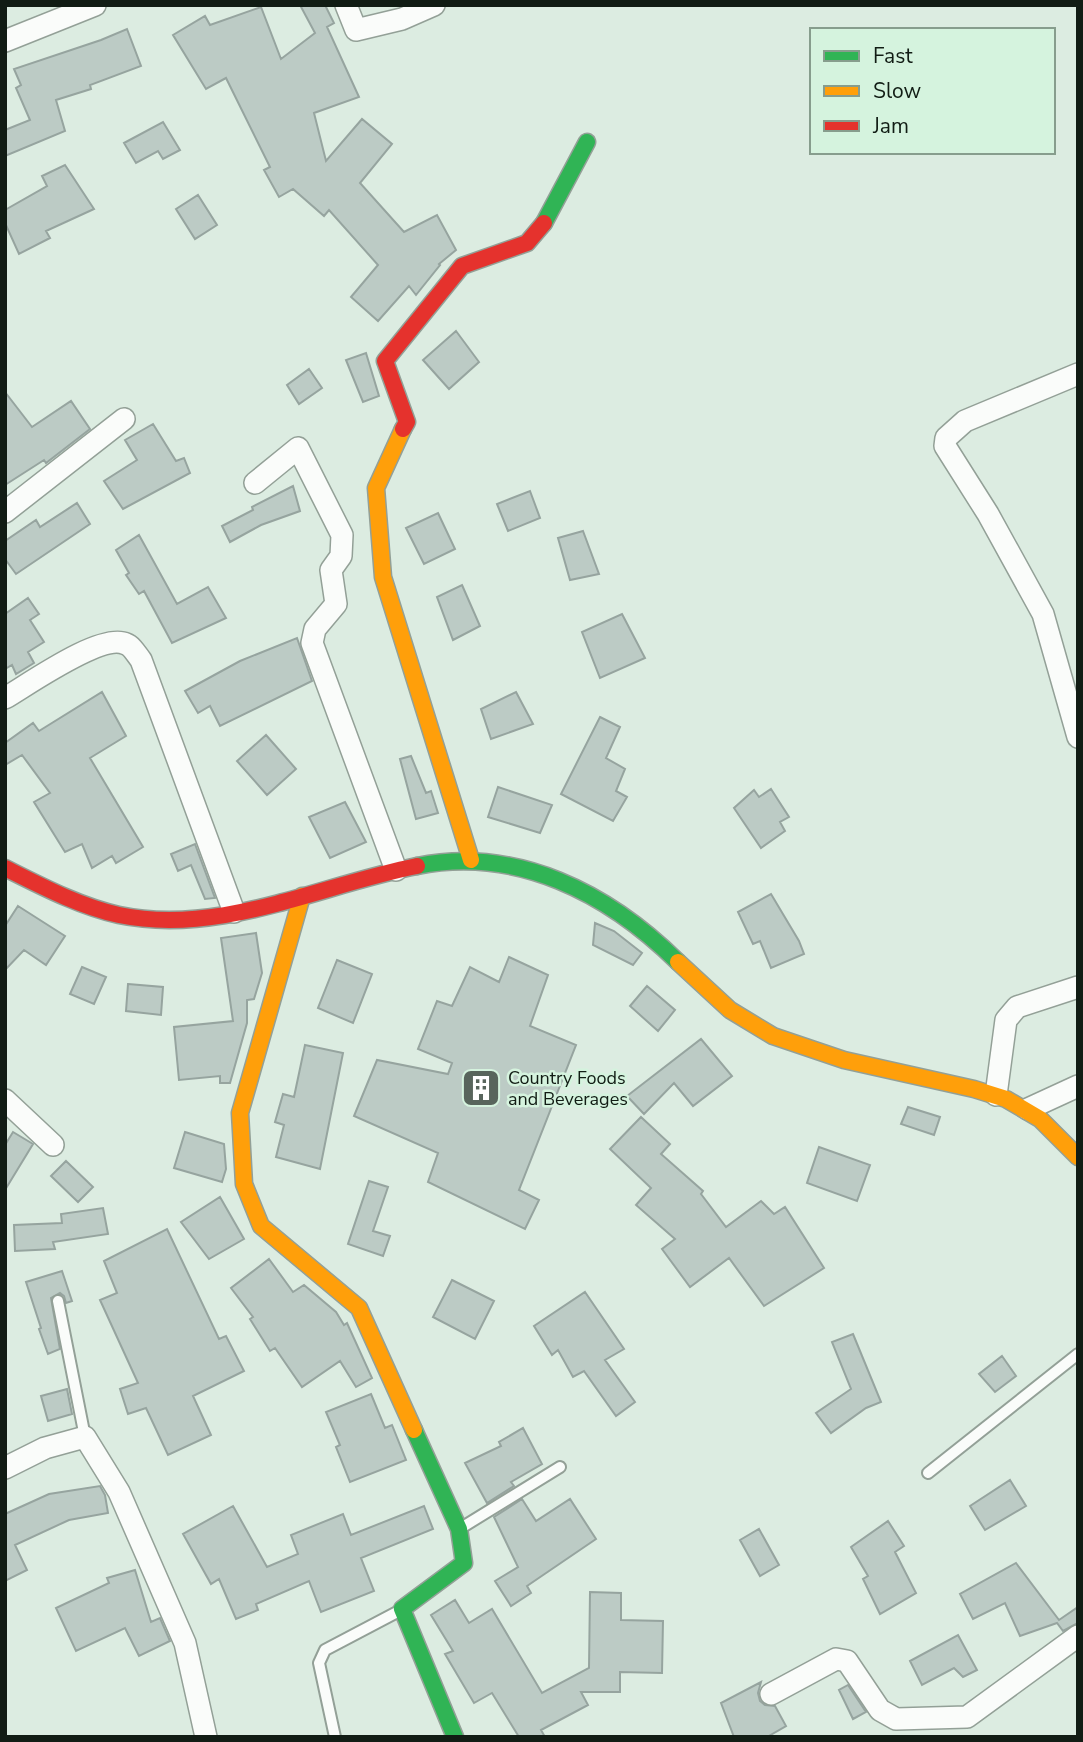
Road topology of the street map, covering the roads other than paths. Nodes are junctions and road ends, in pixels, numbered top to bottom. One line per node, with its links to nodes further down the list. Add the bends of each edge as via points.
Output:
1 (95, 5): 4 (street)
2 (346, 5): 3 (street, via 356,30 402,19)
3 (434, 5)
4 (5, 41)
5 (587, 142): 12 (street, via 542,226 527,243 462,266 385,361 407,422 376,488 383,577)
6 (1078, 374): 11 (street, via 965,421 946,438 945,446 1043,614)
7 (124, 419): 9 (street)
8 (255, 483): 14 (street, via 298,448 342,536 341,556 331,570 336,604 315,629 312,643)
9 (5, 512)
10 (5, 698): 16 (street, via 89,648 109,641 127,644 141,660)
11 (1078, 737)
12 (471, 860): 14 (street); 19 (street, via 539,872 582,888 642,929 716,999 751,1024 791,1043 834,1059)
13 (5, 868): 16 (street, via 74,900 119,914 192,919)
14 (396, 870): 15 (street)
15 (302, 896): 16 (street); 30 (street, via 240,1113 244,1184 261,1226 359,1308)
16 (234, 912)
17 (1078, 988): 19 (street, via 1017,1007 1006,1020)
18 (1078, 1086): 21 (street)
19 (996, 1095): 21 (street)
20 (5, 1100): 22 (street)
21 (1028, 1109): 23 (street)
22 (53, 1145)
23 (1078, 1157)
24 (58, 1301): 26 (lane)
25 (1078, 1354): 29 (lane)
26 (85, 1437): 28 (street, via 45,1448); 34 (street, via 119,1492 185,1643)
27 (560, 1466): 30 (lane)
28 (5, 1468)
29 (928, 1473)
30 (459, 1529): 31 (street, via 464,1563)
31 (402, 1609): 35 (lane, via 326,1650 319,1663); 36 (street)
32 (1078, 1636): 33 (street, via 967,1717 896,1719 880,1710 847,1661 836,1659)
33 (771, 1694)
34 (206, 1737)
35 (335, 1737)
36 (455, 1737)

